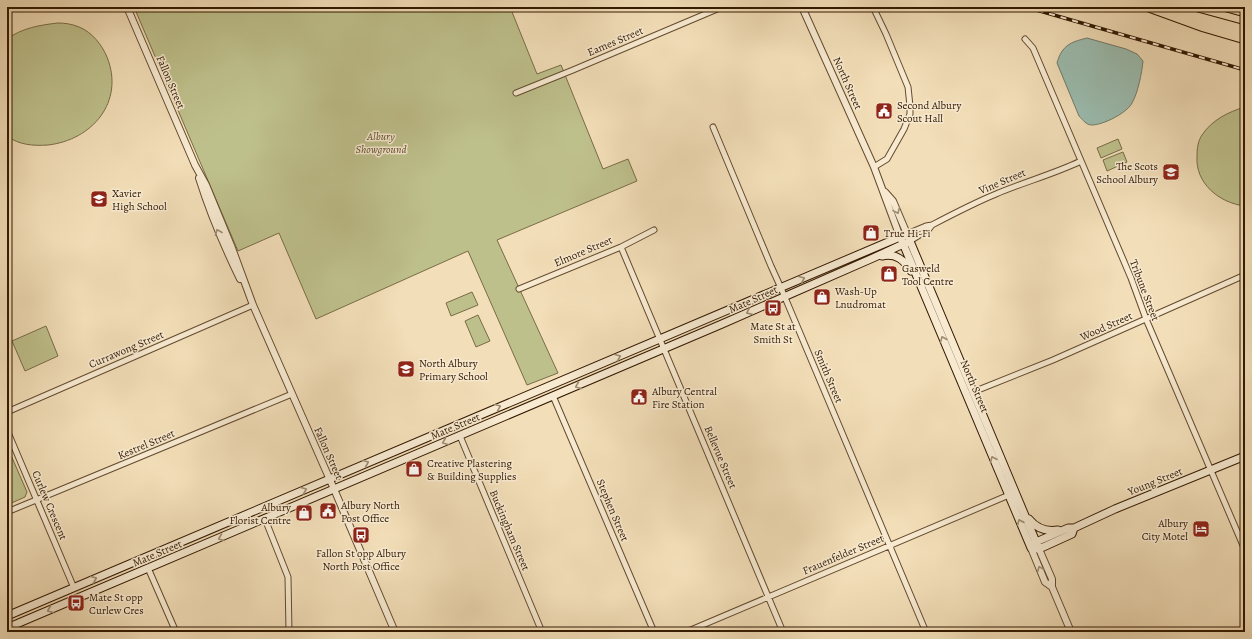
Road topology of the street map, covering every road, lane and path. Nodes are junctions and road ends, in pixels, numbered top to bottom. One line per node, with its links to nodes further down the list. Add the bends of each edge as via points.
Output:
1 (127, 7): 15 (street, Fallon Street)
2 (722, 7): 12 (street, Eames Street)
3 (802, 7): 16 (street, North Street)
4 (873, 7): 16 (street, via 908,87 910,106 910,114 904,129 887,159)
5 (1149, 7): 11 (highway)
6 (1162, 7): 9 (highway)
7 (1227, 7): 8 (highway)
8 (1245, 12)
9 (1245, 30)
10 (1025, 39): 14 (street, Tribune Street, via 1033,48)
11 (1245, 39)
12 (516, 93)
13 (714, 127): 25 (street, Smith Street)
14 (1081, 161): 18 (street, Vine Street, via 994,195); 29 (street, Tribune Street)
15 (196, 165): 20 (street, Fallon Street); 21 (street, Fallon Street, one-way to 15, via 207,204)
16 (874, 167): 18 (street, North Street, via 884,190 887,205)
17 (654, 230): 19 (street, Elmore Street)
18 (905, 239): 22 (main road, Mate Street); 25 (main road, Mate Street, one-way to 18); 26 (main road, North Street); 32 (main road, North Street)
19 (621, 247): 24 (street, Elmore Street); 30 (street, Bellevue Street)
20 (232, 248): 21 (street); 28 (street, Fallon Street)
21 (226, 251): 28 (street, Fallon Street)
22 (874, 258): 26 (main road, via 888,255 901,259 907,264); 27 (main road, Mate Street)
23 (1245, 275): 29 (street, Wood Street)
24 (519, 288)
25 (781, 288): 27 (street, Smith Street); 30 (main road, Mate Street)
26 (922, 290): 42 (main road, North Street, one-way to 26)
27 (785, 297): 31 (main road, Mate Street, one-way to 31); 49 (street, Smith Street)
28 (253, 305): 33 (street, Fallon Street); 35 (street, Currawong Street)
29 (1146, 319): 32 (street, Wood Street); 39 (street, Tribune Street)
30 (660, 340): 31 (street, Bellevue Street); 40 (main road, Mate Street, one-way to 30)
31 (664, 348): 34 (main road, Mate Street, one-way to 34); 55 (street, Bellevue Street)
32 (973, 392): 44 (main road, North Street)
33 (292, 394): 40 (street, Fallon Street); 43 (street, Kestrel Street)
34 (553, 396): 37 (main road, Mate Street); 62 (street, Stephen Street)
35 (7, 412)
36 (7, 430): 43 (street, Curlew Crescent)
37 (460, 436): 41 (main road, Mate Street, one-way to 41); 61 (street, Buckingham Street)
38 (1245, 456): 39 (main road, Young Street)
39 (1210, 471): 47 (main road, Young Street); 51 (street, Tribune Street)
40 (330, 479): 41 (street, Fallon Street); 54 (main road, Mate Street, one-way to 40)
41 (334, 489): 46 (main road, Mate Street); 60 (street, Fallon Street)
42 (1008, 495): 49 (street, Frauenfelder Street); 50 (main road, North Street, one-way to 42)
43 (37, 500): 45 (street, Kestrel Street); 54 (street, Curlew Crescent)
44 (1023, 510): 47 (main road, via 1032,522 1043,529 1052,531); 48 (main road, North Street)
45 (7, 512)
46 (265, 519): 52 (main road, Mate Street, one-way to 52); 59 (street, via 288,577)
47 (1071, 528): 48 (main road, Young Street)
48 (1038, 545): 50 (main road, Young Street); 53 (street, North Street, via 1052,579)
49 (890, 546): 55 (street, Frauenfelder Street); 65 (street, Smith Street)
50 (1031, 548): 53 (street, North Street, one-way to 50, via 1046,582)
51 (1245, 550)
52 (148, 568): 57 (main road, Mate Street, one-way to 57); 58 (street)
53 (1052, 587): 66 (street, North Street)
54 (74, 588): 56 (main road, Mate Street)
55 (769, 597): 63 (street, Frauenfelder Street); 64 (street, Bellevue Street)
56 (7, 616)
57 (7, 628)
58 (176, 632)
59 (289, 632)
60 (395, 632)
61 (542, 632)
62 (654, 632)
63 (686, 632)
64 (783, 632)
65 (926, 632)
66 (1071, 632)

